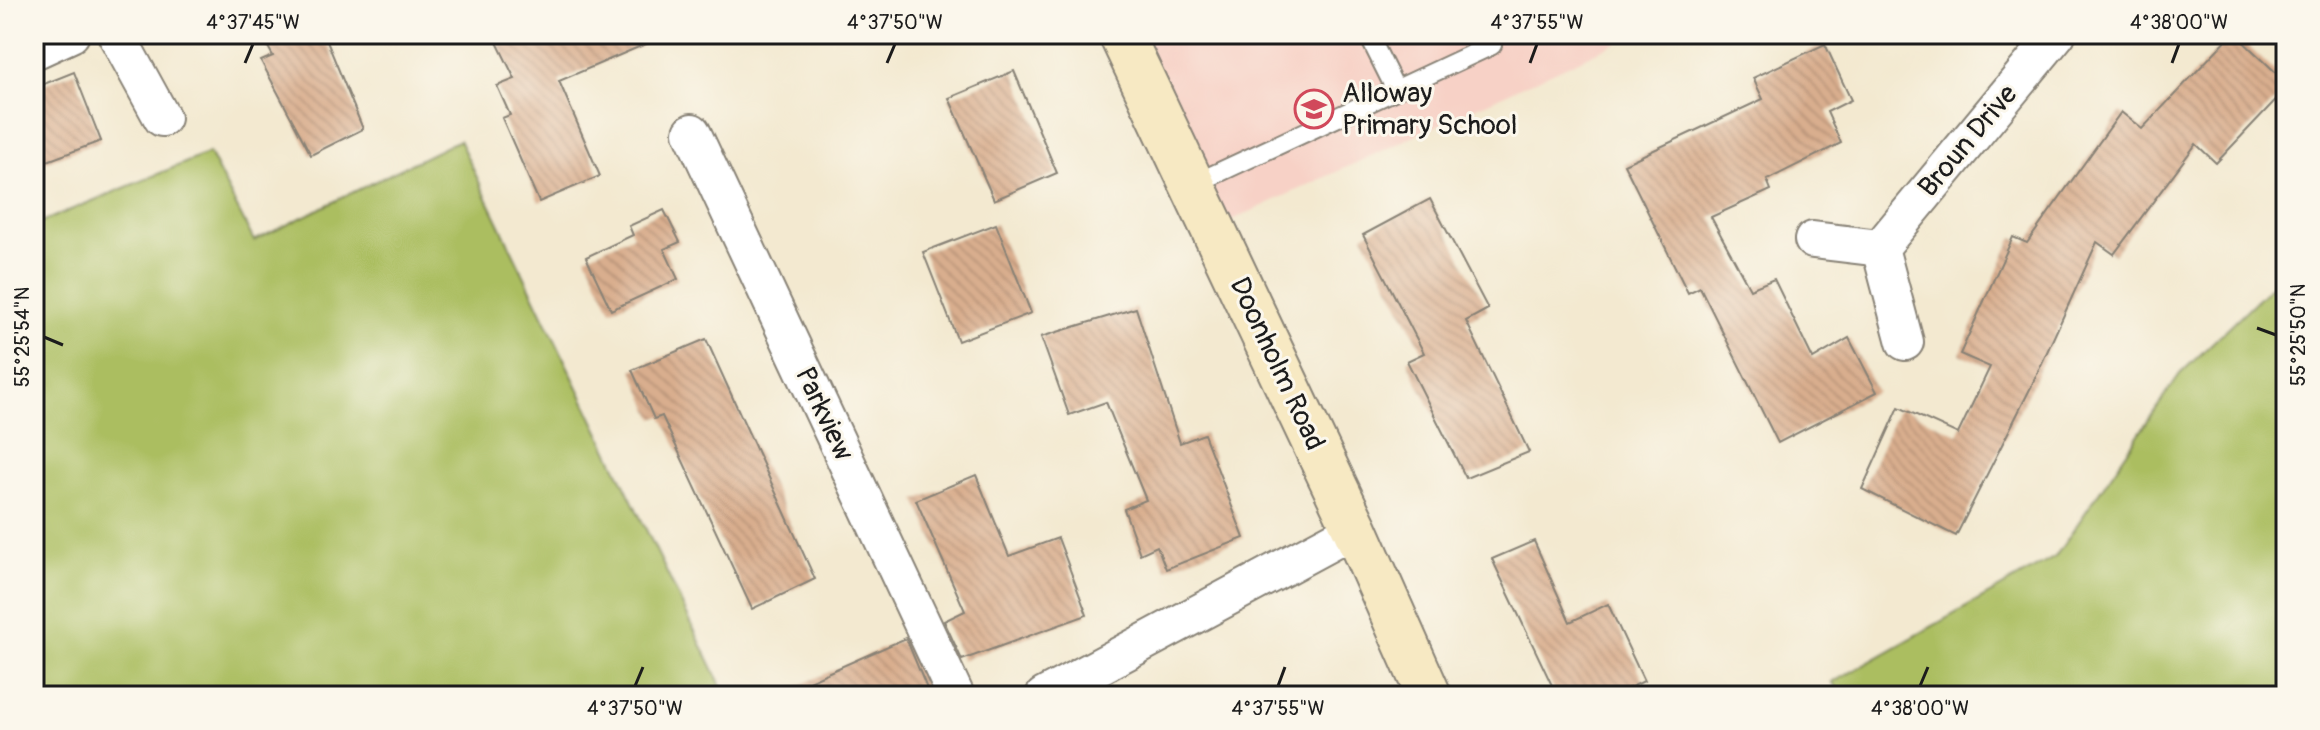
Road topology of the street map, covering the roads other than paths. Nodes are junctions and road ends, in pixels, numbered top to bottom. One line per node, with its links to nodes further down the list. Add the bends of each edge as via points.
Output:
1 (71, 34): 7 (street)
2 (116, 34): 9 (street)
3 (1121, 34): 11 (street, Doonholm Road)
4 (1368, 34): 8 (lane)
5 (2057, 34): 13 (street, Broun Drive)
6 (1492, 45): 8 (lane)
7 (34, 51)
8 (1396, 90): 11 (lane)
9 (162, 118)
10 (692, 132): 16 (street, Parkview)
11 (1192, 185): 15 (street, Doonholm Road)
12 (1813, 240): 13 (street)
13 (1880, 248): 14 (street)
14 (1905, 342)
15 (1355, 529): 17 (street); 18 (street, Doonholm Road)
16 (956, 696)
17 (1044, 696)
18 (1429, 696)

